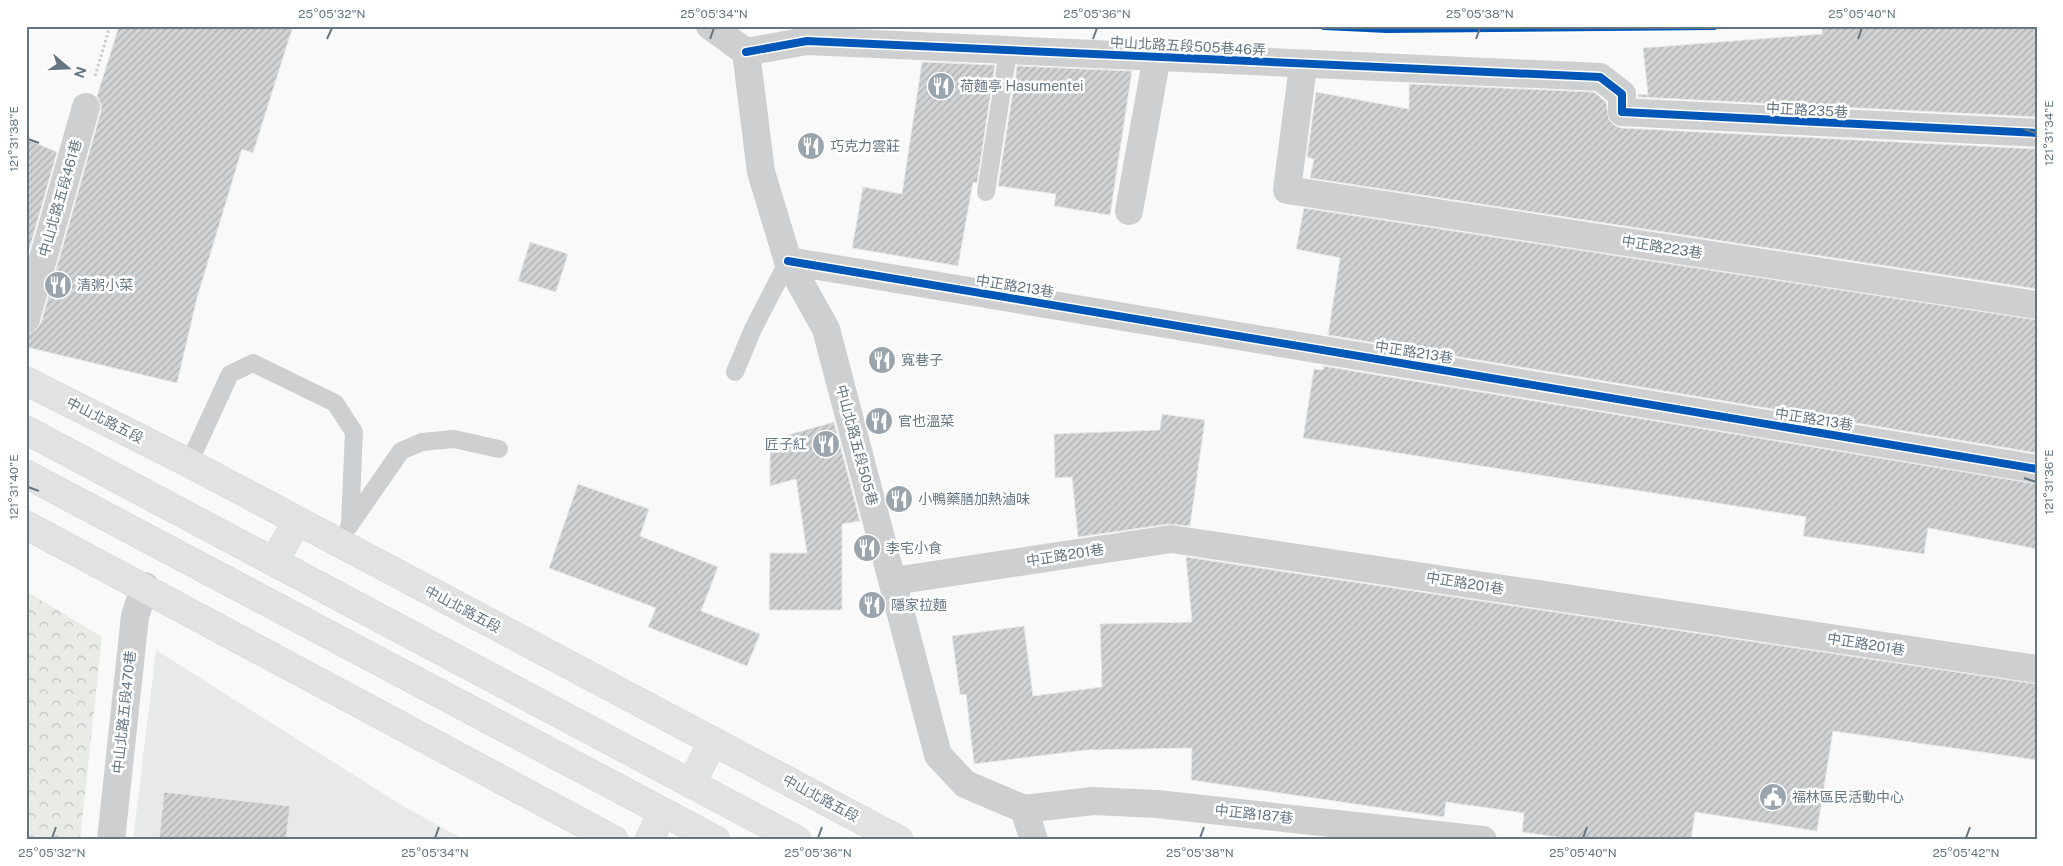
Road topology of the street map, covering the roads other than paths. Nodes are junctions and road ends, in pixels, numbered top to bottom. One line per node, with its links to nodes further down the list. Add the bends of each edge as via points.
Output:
1 (710, 26): 2 (street)
2 (746, 52): 3 (street, 中山北路五段505巷46弄, via 807,41); 11 (street, 中山北路五段505巷, via 761,172)
3 (1008, 52): 4 (street, 中山北路五段505巷46弄); 9 (lane)
4 (1156, 56): 5 (street, 中山北路五段505巷46弄); 10 (street)
5 (1303, 66): 6 (street, 中山北路五段505巷46弄); 12 (street, 中正路223巷, via 1287,190)
6 (1600, 77): 8 (street, 中正路235巷, via 1622,94 1622,112)
7 (86, 107): 13 (street, 中山北路五段461巷)
8 (2037, 133)
9 (986, 192)
10 (1129, 211)
11 (788, 261): 14 (lane); 19 (street, 中正路213巷); 25 (street, 中山北路五段505巷, via 826,329)
12 (2037, 305)
13 (26, 318)
14 (735, 372)
15 (26, 380): 18 (main road, 中山北路五段)
16 (26, 430): 24 (main road)
17 (499, 449): 23 (lane, via 454,439 422,442 401,451)
18 (189, 463): 21 (main road, 中山北路五段); 23 (lane, via 230,374 253,363 334,402 354,432)
19 (2037, 469)
20 (26, 474): 31 (main road)
21 (297, 521): 23 (main road, 中山北路五段); 24 (main road)
22 (26, 524): 26 (main road)
23 (345, 534): 28 (main road, 中山北路五段)
24 (274, 562): 29 (main road)
25 (894, 581): 27 (street, 中正路201巷, via 1171,539); 30 (street, 中山北路五段505巷, via 938,755 965,784)
26 (145, 586): 32 (street, 中山北路五段470巷, via 135,616); 33 (main road)
27 (2037, 669)
28 (713, 741): 29 (main road); 37 (main road, 中山北路五段)
29 (691, 784): 36 (main road)
30 (1024, 809): 38 (street); 39 (street, 中正路187巷, via 1093,801 1157,804)
31 (663, 812): 34 (main road); 35 (main road)
32 (111, 840)
33 (614, 840)
34 (649, 840)
35 (716, 840)
36 (797, 840)
37 (900, 840)
38 (1034, 840)
39 (1484, 840)

